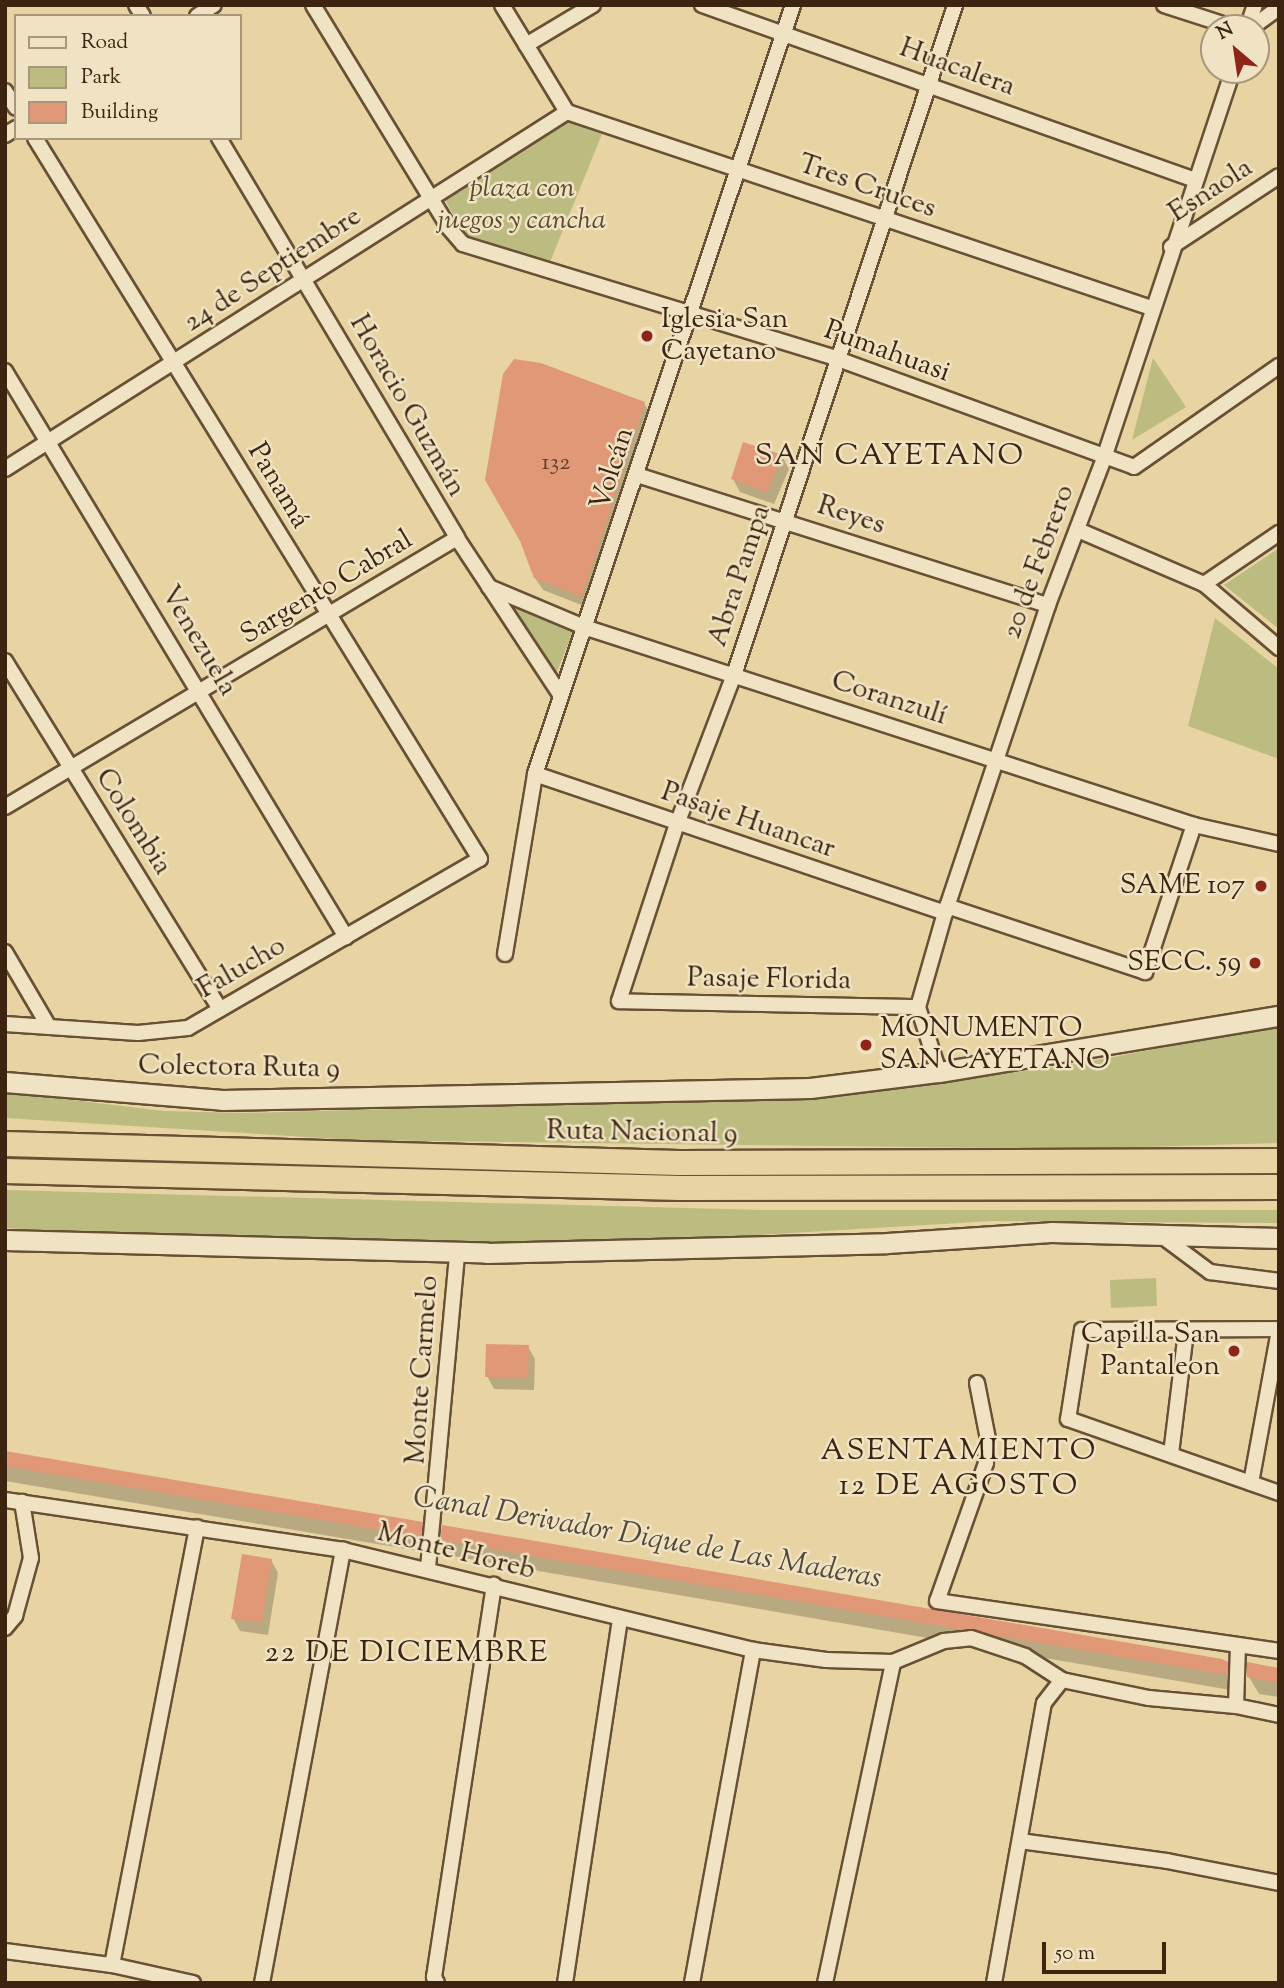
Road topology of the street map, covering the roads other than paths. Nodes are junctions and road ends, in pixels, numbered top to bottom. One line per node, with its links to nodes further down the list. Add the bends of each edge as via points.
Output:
1 (313, 5): 19 (street, Pumahuasi)
2 (502, 5): 10 (street)
3 (593, 5): 10 (street)
4 (702, 5): 9 (street, Huacalera)
5 (793, 5): 9 (street, Volcán)
6 (955, 5): 11 (street, Abra Pampa)
7 (1164, 5): 8 (street)
8 (1200, 17)
9 (784, 33): 11 (street, Huacalera); 16 (street, Volcán)
10 (526, 45): 13 (street)
11 (929, 83): 18 (street, Huacalera); 20 (street, Abra Pampa)
12 (1228, 84): 18 (street, 20 de Febrero)
13 (567, 112): 16 (street, Tres Cruces); 19 (street, 24 de Septiembre)
14 (36, 140): 26 (street, Panamá)
15 (220, 140): 22 (street, Horacio Guzmán)
16 (737, 169): 20 (street, Tres Cruces); 24 (street, Volcán)
17 (1279, 176): 21 (street, Esnaola)
18 (1195, 180): 21 (street, 20 de Febrero)
19 (431, 199): 22 (street, 24 de Septiembre); 24 (street, Pumahuasi, via 463,244)
20 (883, 218): 23 (street, Tres Cruces); 25 (street, Abra Pampa)
21 (1171, 247): 23 (street, 20 de Febrero)
22 (304, 278): 26 (street, 24 de Septiembre); 36 (street, Horacio Guzmán)
23 (1151, 309): 30 (street, 20 de Febrero)
24 (689, 311): 25 (street, Pumahuasi); 32 (street, Volcán)
25 (835, 358): 30 (street, Pumahuasi); 33 (street, Abra Pampa)
26 (173, 362): 29 (street, 24 de Septiembre); 40 (street, Panamá)
27 (1279, 366): 30 (street, Pumahuasi, via 1134,467)
28 (5, 371): 29 (street, Venezuela)
29 (49, 442): 31 (street, 24 de Septiembre); 45 (street, Venezuela)
30 (1104, 458): 34 (street, 20 de Febrero)
31 (5, 469)
32 (638, 475): 33 (street, Reyes); 41 (street, Volcán)
33 (784, 520): 39 (street, Reyes); 44 (street, Abra Pampa)
34 (1078, 530): 37 (street); 39 (street, 20 de Febrero)
35 (1279, 533): 37 (street)
36 (457, 538): 38 (street, Horacio Guzmán); 40 (street, Sargento Cabral)
37 (1204, 584): 42 (street)
38 (488, 587): 41 (street, Coranzulí); 46 (street, Horacio Guzmán)
39 (1048, 605): 47 (street, 20 de Febrero)
40 (328, 615): 45 (street, Sargento Cabral); 54 (street, Panamá)
41 (584, 627): 44 (street, Coranzulí); 46 (street, Volcán)
42 (1279, 648)
43 (5, 661): 48 (street, Colombia)
44 (734, 675): 47 (street, Coranzulí); 51 (street, Abra Pampa)
45 (200, 692): 48 (street, Sargento Cabral); 56 (street, Venezuela)
46 (560, 694): 49 (street, Volcán)
47 (995, 759): 52 (street, Coranzulí); 55 (street, 20 de Febrero)
48 (70, 767): 50 (street, Sargento Cabral); 61 (street, Colombia)
49 (535, 774): 51 (street, Pasaje Huancar); 58 (street, Volcán)
50 (5, 807)
51 (677, 824): 55 (street, Pasaje Huancar); 59 (street, Abra Pampa)
52 (1194, 825): 53 (street, Coranzulí); 55 (street, Pasaje Huancar, via 1145,972)
53 (1279, 844)
54 (480, 859): 56 (street, Falucho)
55 (946, 909): 60 (street, 20 de Febrero)
56 (346, 937): 61 (street, Falucho)
57 (5, 952): 64 (street)
58 (505, 954)
59 (619, 1001): 60 (street, Pasaje Florida)
60 (918, 1007): 65 (street)
61 (220, 1009): 64 (street, Falucho, via 188,1028 161,1033)
62 (1279, 1016): 65 (street, Colectora Ruta 9)
63 (5, 1024): 64 (street, Falucho)
64 (49, 1027)
65 (939, 1072): 66 (street, Colectora Ruta 9, via 810,1088 222,1100)
66 (5, 1082)
67 (13, 1143): 68 (highway, Ruta Nacional 9, via 652,1163)
68 (1279, 1161)
69 (5, 1171): 70 (highway, Ruta Nacional 9)
70 (53, 1172): 71 (highway); 72 (highway, Ruta Nacional 9, via 680,1188)
71 (5, 1180)
72 (1279, 1187)
73 (1159, 1234): 74 (street); 76 (street, via 1000,1234 887,1243); 77 (street, via 1210,1272)
74 (1279, 1238)
75 (5, 1240): 76 (street)
76 (457, 1253): 88 (street, Monte Carmelo)
77 (1279, 1281)
78 (1279, 1329): 79 (street); 82 (street)
79 (1186, 1331): 81 (street); 81 (street, via 1082,1330 1068,1419)
80 (977, 1383): 92 (street, via 988,1439 986,1464 937,1601)
81 (1171, 1454): 82 (street)
82 (1251, 1483): 83 (street)
83 (1279, 1493)
84 (5, 1500): 85 (street, Monte Horeb)
85 (22, 1502): 86 (street, Monte Horeb); 91 (street, via 31,1558 15,1616)
86 (197, 1527): 87 (street, Monte Horeb); 102 (street)
87 (343, 1550): 88 (street, Monte Horeb); 105 (street)
88 (428, 1568): 89 (street, Monte Horeb)
89 (494, 1585): 90 (street, Monte Horeb); 106 (street, via 434,1978)
90 (620, 1620): 93 (street, Monte Horeb); 107 (street)
91 (5, 1628)
92 (1238, 1645): 94 (street); 97 (street)
93 (753, 1650): 95 (street, Monte Horeb, via 826,1660); 108 (street)
94 (1279, 1651)
95 (893, 1662): 96 (street, via 944,1641 971,1638 1026,1656); 109 (street)
96 (1062, 1680): 97 (street, via 1149,1698); 99 (street, via 1044,1703)
97 (1236, 1706): 98 (street)
98 (1279, 1715)
99 (1020, 1842): 100 (street, via 1167,1861); 110 (street)
100 (1279, 1883)
101 (5, 1951): 102 (street)
102 (112, 1965): 103 (street)
103 (157, 1980): 104 (street)
104 (193, 1983)
105 (262, 1983)
106 (437, 1983)
107 (565, 1983)
108 (692, 1983)
109 (825, 1983)
110 (994, 1983)

